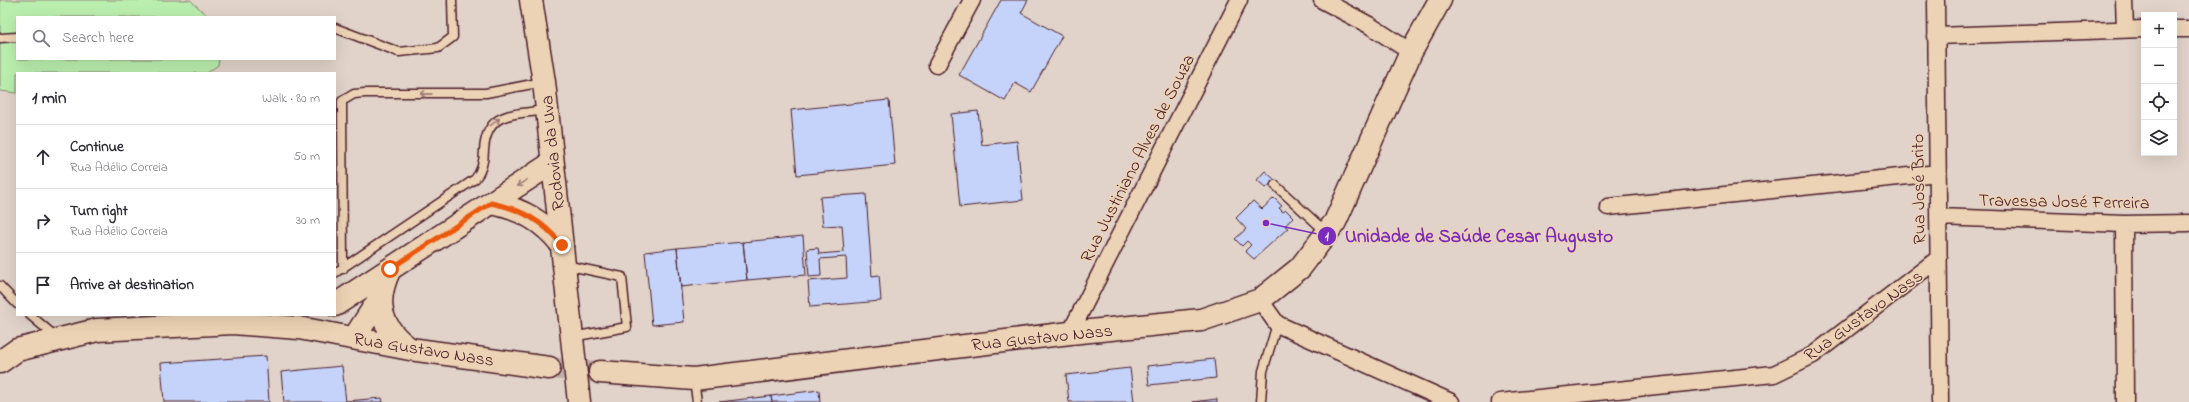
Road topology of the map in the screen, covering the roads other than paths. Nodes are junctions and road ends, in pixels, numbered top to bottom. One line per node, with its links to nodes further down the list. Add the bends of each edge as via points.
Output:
1 (452, 0): 9 (lane, via 453,37 438,48 399,52)
2 (531, 0): 19 (main road, Rodovia da Uva)
3 (972, 0): 18 (street)
4 (1239, 0): 47 (street, Rua Justiniano Alves de Souza)
5 (1322, 0): 17 (street, via 1369,25)
6 (1440, 0): 17 (main road, Rua Gustavo Nass)
7 (1936, 0): 14 (street, Rua José Brito)
8 (2124, 0): 10 (street)
9 (336, 28)
10 (2125, 29): 11 (street); 14 (street)
11 (2141, 29)
12 (2177, 29): 13 (street)
13 (2189, 29)
14 (1936, 36): 22 (street, Rua José Brito)
15 (16, 37): 16 (lane)
16 (0, 38)
17 (1411, 52): 29 (main road, Rua Gustavo Nass, via 1335,222)
18 (937, 65)
19 (544, 82): 20 (main road, Rodovia da Uva); 32 (lane, one-way to 32, via 486,93 365,93 347,96 340,107)
20 (547, 109): 21 (main road, Rodovia da Uva); 32 (lane, one-way to 20, via 468,186 480,174 485,138 495,120)
21 (552, 163): 24 (main road, one-way to 24); 30 (main road, Rodovia da Uva)
22 (1938, 173): 25 (street); 26 (street, Rua José Brito)
23 (1275, 185): 29 (lane)
24 (491, 203): 30 (main road, via 532,216 543,224); 33 (main road)
25 (1608, 207)
26 (1938, 217): 28 (street, Travessa José Ferreira); 31 (street, Rua José Brito)
27 (2189, 223): 28 (street, Travessa José Ferreira)
28 (2124, 224): 63 (street)
29 (1327, 232): 38 (main road, Rua Gustavo Nass, via 1300,268)
30 (563, 255): 48 (main road, Rodovia da Uva); 48 (lane, via 622,277 627,327)
31 (1939, 258): 61 (street, Rua Gustavo Nass, via 1814,355 1774,374); 62 (street, Rua José Brito)
32 (344, 269): 34 (lane)
33 (390, 269): 36 (main road); 37 (main road, via 383,283)
34 (336, 273)
35 (0, 286): 39 (lane)
36 (354, 292): 40 (main road); 49 (main road)
37 (380, 298): 49 (main road); 51 (main road, via 382,314 388,328)
38 (1260, 300): 45 (street); 47 (main road, Rua Gustavo Nass, via 1202,320)
39 (16, 303)
40 (336, 303)
41 (31, 316): 50 (lane)
42 (317, 316): 46 (main road)
43 (234, 319): 44 (main road, Rua Gustavo Nass); 50 (main road, Rua Gustavo Nass, via 97,330)
44 (256, 320): 46 (main road, Rua Gustavo Nass)
45 (1278, 324): 58 (lane, via 1263,371); 59 (street)
46 (299, 328): 49 (main road, Rua Gustavo Nass)
47 (1070, 333): 55 (main road, Rua Gustavo Nass)
48 (571, 337): 56 (main road, Rodovia da Uva)
49 (354, 338): 51 (main road, Rua Gustavo Nass)
50 (60, 340): 52 (main road, Rua Gustavo Nass, via 17,350)
51 (410, 349): 53 (main road, Rua Gustavo Nass)
52 (0, 362)
53 (549, 368)
54 (600, 372): 55 (main road, Rua Gustavo Nass)
55 (694, 378): 57 (lane)
56 (579, 402)
57 (697, 402)
58 (1261, 402)
59 (1452, 402)
60 (1500, 402): 61 (street, Rua Gustavo Nass)
61 (1511, 402)
62 (1940, 402)
63 (2125, 402)

